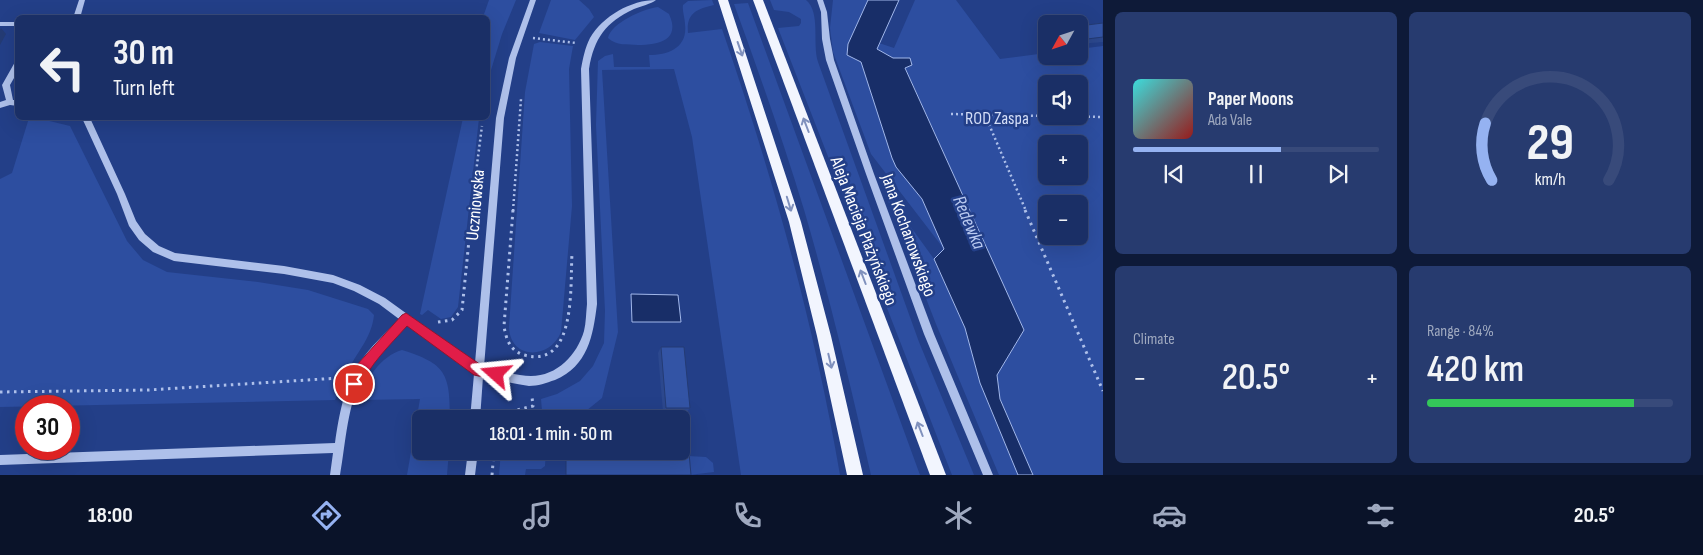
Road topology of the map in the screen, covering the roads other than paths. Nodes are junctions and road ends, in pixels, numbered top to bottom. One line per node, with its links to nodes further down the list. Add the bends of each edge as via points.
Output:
1 (82, 0): 7 (street)
2 (533, 0): 15 (street, Uczniowska, via 506,75)
3 (653, 0): 15 (street, via 632,6 613,18 596,34 589,48 585,69 592,304 583,348 572,363 544,379 530,380)
4 (758, 0): 23 (main road, Aleja Macieja Płażyńskiego, one-way to 4)
5 (820, 0): 24 (street, Jana Kochanowskiego, via 830,60 870,174 929,334)
6 (723, 2): 22 (main road, one-way to 22, via 795,222)
7 (77, 15)
8 (0, 24): 9 (street)
9 (15, 24)
10 (15, 69): 11 (street, via 6,85)
11 (14, 103): 12 (street)
12 (0, 105)
13 (87, 120): 14 (street, via 132,223 156,249 174,257 333,279 357,288)
14 (406, 319): 15 (street); 17 (street, via 360,371 349,400)
15 (478, 371): 16 (street, Uczniowska)
16 (476, 410)
17 (340, 448): 18 (street); 20 (street)
18 (0, 460)
19 (471, 460): 21 (street)
20 (335, 475)
21 (470, 475)
22 (855, 475)
23 (938, 475)
24 (988, 475)

